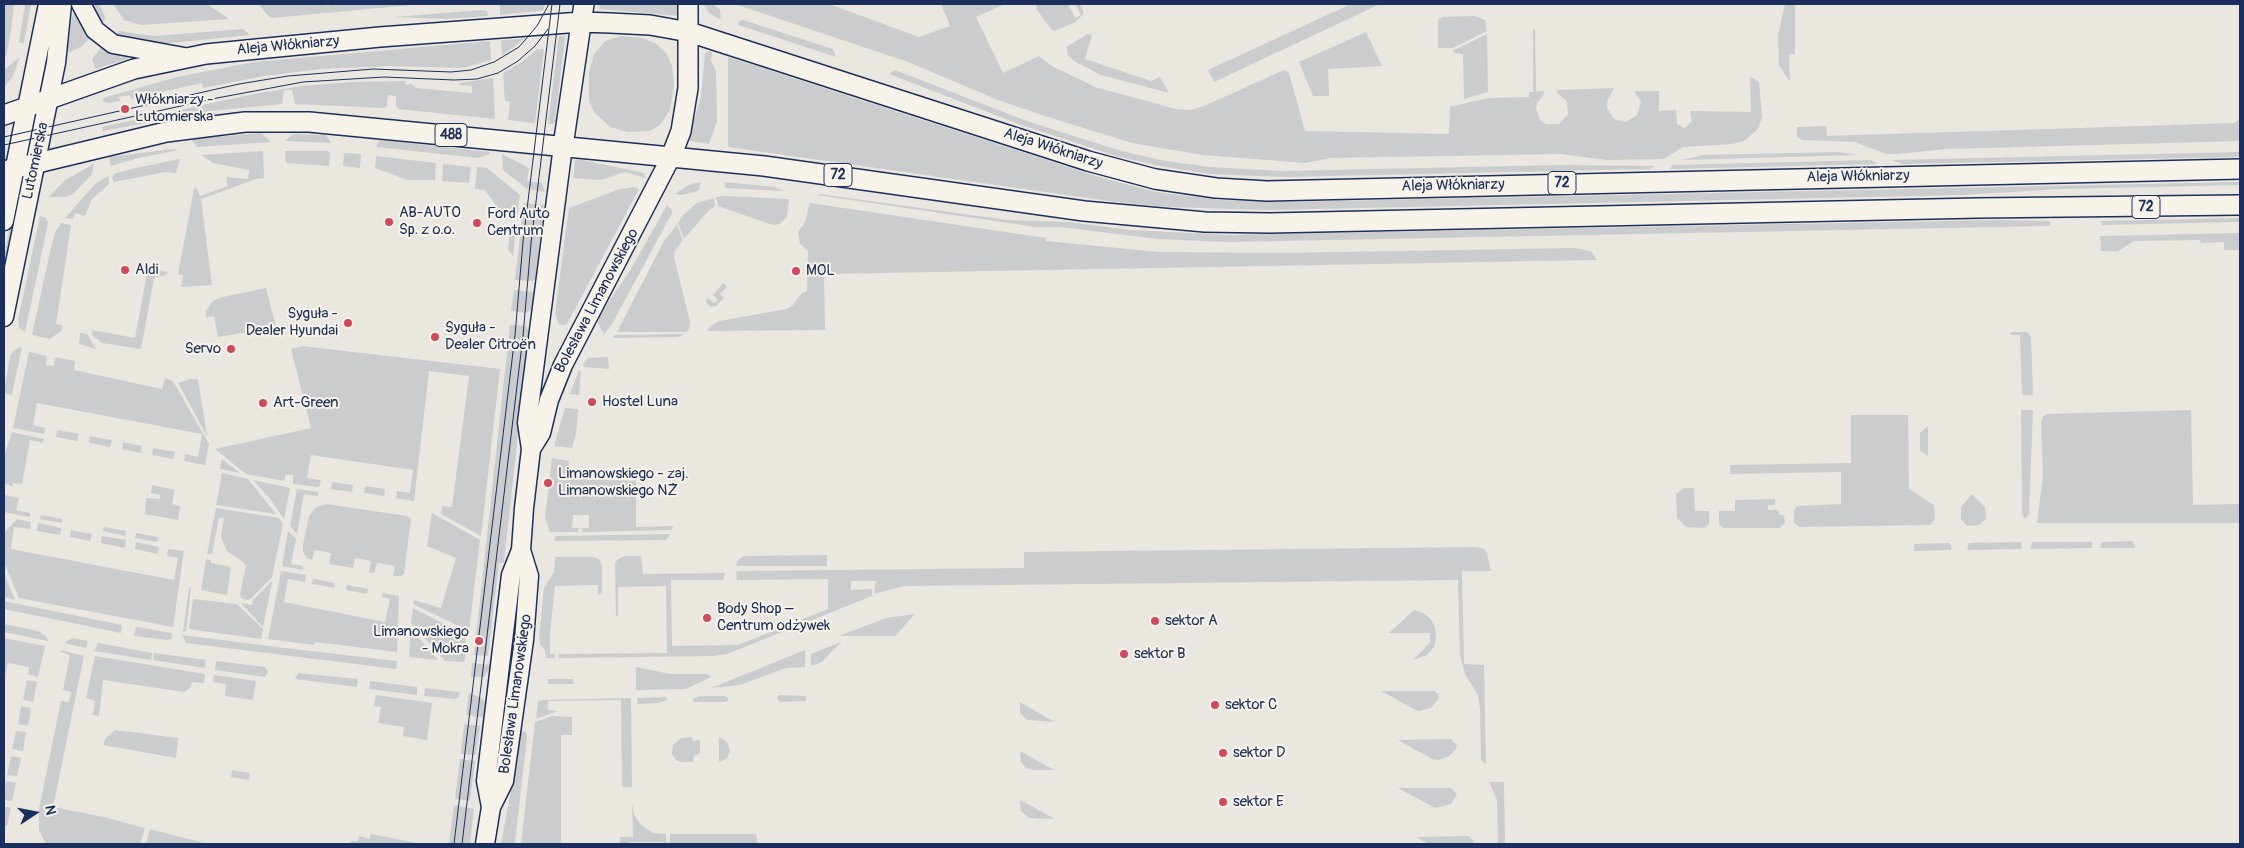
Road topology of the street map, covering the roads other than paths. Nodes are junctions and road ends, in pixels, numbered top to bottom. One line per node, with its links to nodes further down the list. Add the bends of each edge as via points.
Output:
1 (48, 4): 10 (street, Lutomierska)
2 (62, 4): 9 (street, Lutomierska, via 58,50)
3 (81, 4): 8 (street, via 95,30 113,44)
4 (584, 4): 6 (main road)
5 (688, 4): 7 (main road)
6 (581, 22): 7 (main road, Aleja Włókniarzy, via 650,25); 8 (main road, Aleja Włókniarzy, via 283,45); 12 (main road)
7 (689, 32): 13 (main road, via 686,107); 16 (main road, Aleja Włókniarzy / 72, via 1088,161 1155,178 1216,188 1268,191)
8 (184, 58): 9 (main road, Aleja Włókniarzy, via 134,69)
9 (48, 98): 10 (main road, Aleja Włókniarzy); 14 (street, Lutomierska)
10 (26, 107): 11 (main road, Aleja Włókniarzy); 15 (street, Lutomierska)
11 (4, 116)
12 (563, 146): 13 (main road, 72); 14 (main road, 488, via 338,123 245,122 166,132); 20 (street, Bolesława Limanowskiego, via 527,423)
13 (671, 157): 17 (main road, 72, via 806,171 1084,211 1205,222); 20 (street, Bolesława Limanowskiego, via 563,365 549,400 541,433)
14 (35, 163): 15 (main road, 488); 19 (street, Lutomierska)
15 (9, 169): 18 (street, Lutomierska)
16 (2240, 169)
17 (2240, 205)
18 (4, 221)
19 (4, 317)
20 (531, 448): 21 (street, Bolesława Limanowskiego, via 521,550 511,575 486,781 491,807)
21 (485, 844)

